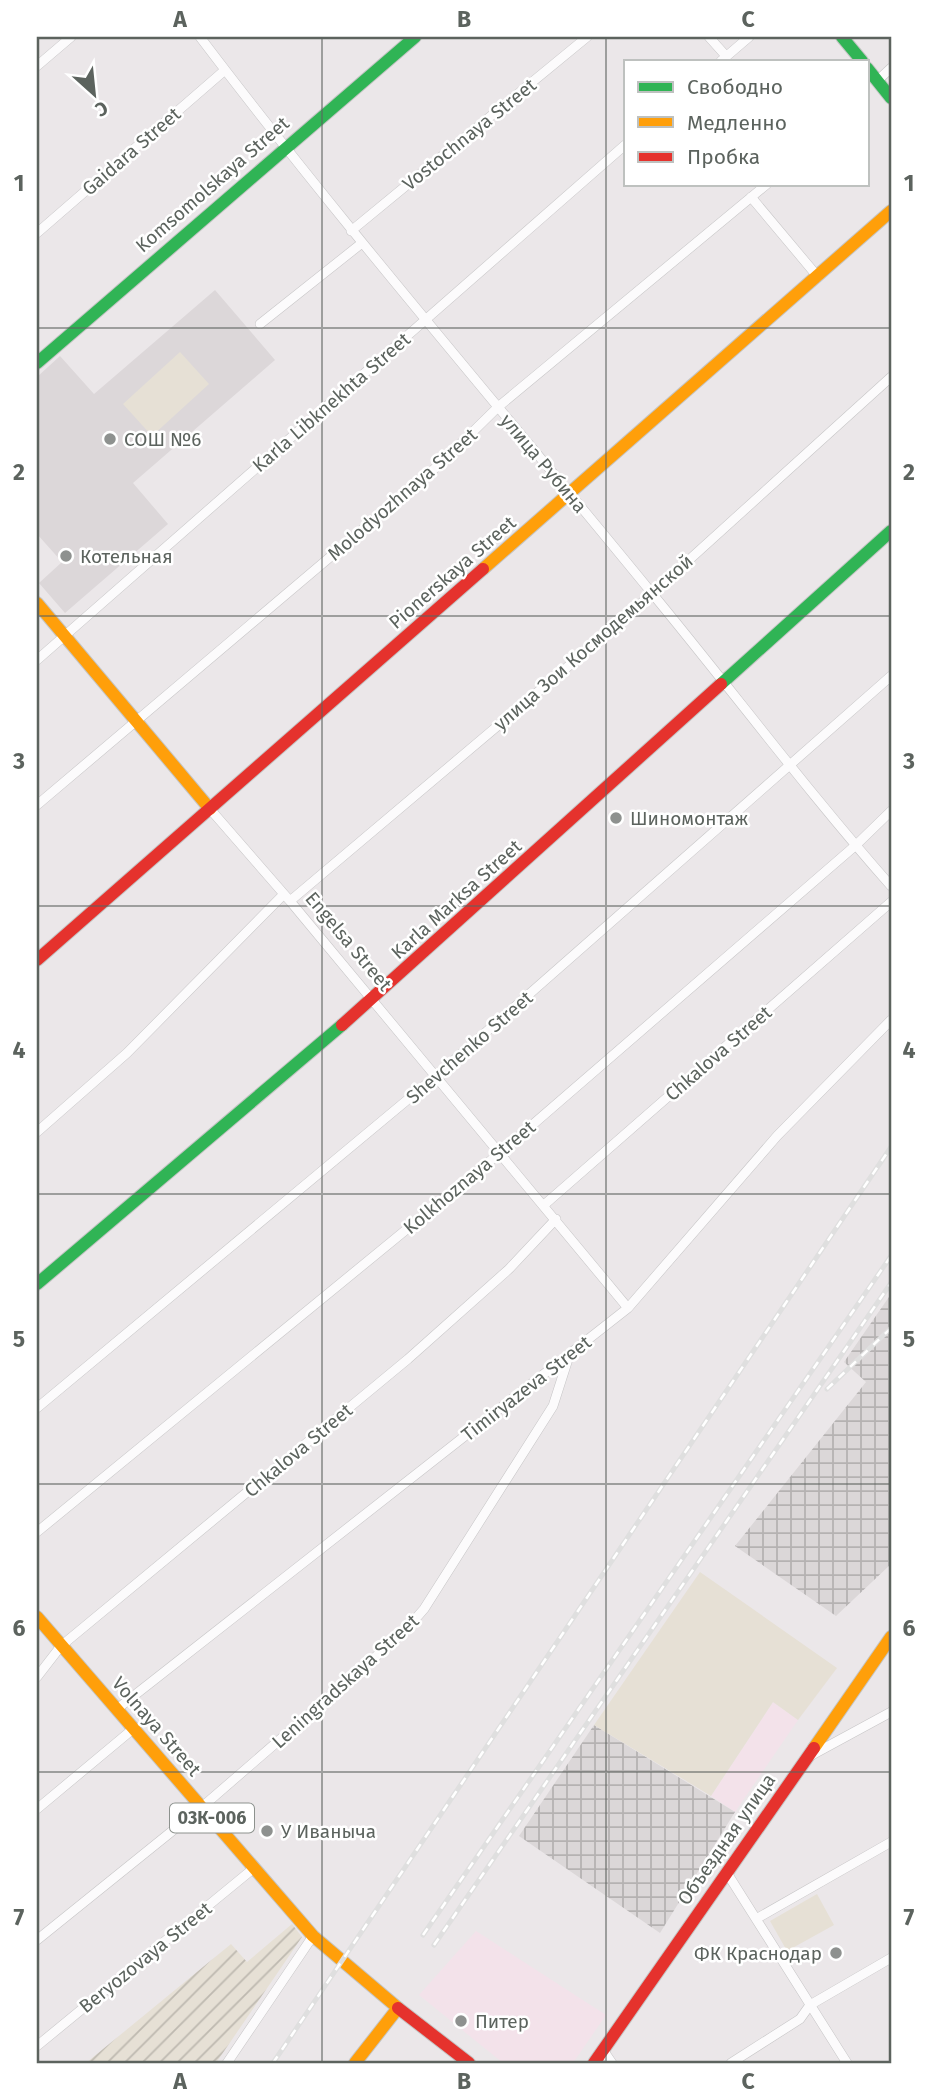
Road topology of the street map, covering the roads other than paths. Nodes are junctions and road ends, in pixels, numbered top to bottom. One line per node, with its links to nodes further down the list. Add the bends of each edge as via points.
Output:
1 (71, 37): 10 (street)
2 (200, 37): 12 (street, улица Рубина)
3 (415, 37): 17 (street, Komsomolskaya Street)
4 (587, 37): 21 (street, Vostochnaya Street)
5 (709, 37): 8 (street)
6 (749, 37): 8 (street)
7 (842, 37): 9 (street)
8 (723, 59)
9 (861, 60)
10 (37, 66)
11 (891, 68): 14 (street)
12 (225, 70): 17 (street, улица Рубина); 22 (street, Gaidara Street)
13 (869, 71): 14 (street)
14 (877, 81): 15 (street)
15 (891, 98)
16 (624, 146): 25 (street, Karla Libknekhta Street)
17 (284, 147): 21 (street, улица Рубина); 27 (street, Komsomolskaya Street)
18 (765, 186): 19 (street, Molodyozhnaya Street)
19 (751, 197): 24 (street); 29 (street, Molodyozhnaya Street)
20 (891, 211): 24 (street, Pionerskaya Street)
21 (351, 231): 23 (street, улица Рубина)
22 (37, 233)
23 (362, 243): 25 (street, улица Рубина); 26 (street)
24 (818, 277): 30 (street, Pionerskaya Street)
25 (427, 319): 29 (street, улица Рубина); 34 (street, Karla Libknekhta Street)
26 (260, 324)
27 (37, 363)
28 (891, 377): 32 (street, улица Зои Космодемьянской)
29 (498, 407): 30 (street, улица Рубина); 38 (street, Molodyozhnaya Street, via 440,464)
30 (570, 494): 32 (street, улица Рубина); 41 (street, Pionerskaya Street)
31 (891, 531): 37 (street, Karla Marksa Street)
32 (651, 592): 37 (street, улица Рубина); 45 (street, улица Зои Космодемьянской, via 616,626)
33 (37, 603): 34 (street, Engelsa Street)
34 (65, 635): 35 (street, Karla Libknekhta Street); 38 (street, Engelsa Street)
35 (37, 660)
36 (891, 676): 39 (street, Shevchenko Street)
37 (725, 683): 39 (street, улица Рубина); 48 (street, Karla Marksa Street)
38 (138, 720): 40 (street, Molodyozhnaya Street); 41 (street, Engelsa Street)
39 (790, 768): 43 (street, улица Рубина); 50 (street, Shevchenko Street)
40 (37, 805)
41 (210, 809): 45 (street, Engelsa Street); 47 (street, Pionerskaya Street)
42 (891, 811): 43 (street, Kolkhoznaya Street)
43 (856, 845): 44 (street, улица Рубина); 52 (street, Kolkhoznaya Street)
44 (891, 886)
45 (287, 898): 48 (street, Engelsa Street); 51 (street, улица Зои Космодемьянской, via 127,1053)
46 (891, 902): 53 (street, Chkalova Street)
47 (37, 960)
48 (372, 1000): 50 (street, Engelsa Street); 55 (street, Karla Marksa Street)
49 (891, 1020): 56 (street, Timiryazeva Street, via 777,1136)
50 (436, 1076): 52 (street, Engelsa Street); 58 (street, Shevchenko Street)
51 (37, 1132)
52 (501, 1152): 53 (street, Engelsa Street); 59 (street, Kolkhoznaya Street)
53 (544, 1205): 54 (street, Engelsa Street)
54 (556, 1219): 56 (street, Engelsa Street); 62 (street, Chkalova Street, via 509,1269 408,1359)
55 (37, 1284)
56 (628, 1308): 57 (street, Timiryazeva Street)
57 (570, 1353): 64 (street, Timiryazeva Street); 68 (street, Leningradskaya Street, via 553,1406 424,1609 403,1633)
58 (37, 1408)
59 (37, 1532)
60 (37, 1617): 62 (street, Volnaya Street / 03К-006)
61 (891, 1637): 67 (street, Объездная улица)
62 (61, 1646): 63 (street, Chkalova Street); 64 (street, Volnaya Street / 03К-006)
63 (37, 1677)
64 (117, 1709): 66 (street, Volnaya Street / 03К-006)
65 (891, 1712): 67 (street)
66 (133, 1729): 68 (street, Volnaya Street / 03К-006); 69 (street)
67 (805, 1758): 72 (street, Объездная улица)
68 (202, 1807): 71 (street, Volnaya Street / 03К-006); 75 (street, Leningradskaya Street)
69 (37, 1809)
70 (891, 1842): 73 (street)
71 (254, 1868): 74 (street, Volnaya Street / 03К-006); 79 (street, Beryozovaya Street)
72 (727, 1873): 73 (street); 80 (street, Объездная улица)
73 (756, 1919): 77 (street)
74 (313, 1936): 78 (street, Volnaya Street / 03К-006); 81 (street)
75 (37, 1940)
76 (891, 1958): 77 (street)
77 (810, 2005): 86 (street, via 800,2019); 87 (street)
78 (398, 2008): 82 (street); 83 (street, Volnaya Street)
79 (37, 2046)
80 (603, 2050): 84 (street, Объездная улица); 85 (street)
81 (227, 2063)
82 (355, 2063)
83 (470, 2063)
84 (594, 2063)
85 (612, 2063)
86 (731, 2063)
87 (847, 2063)

